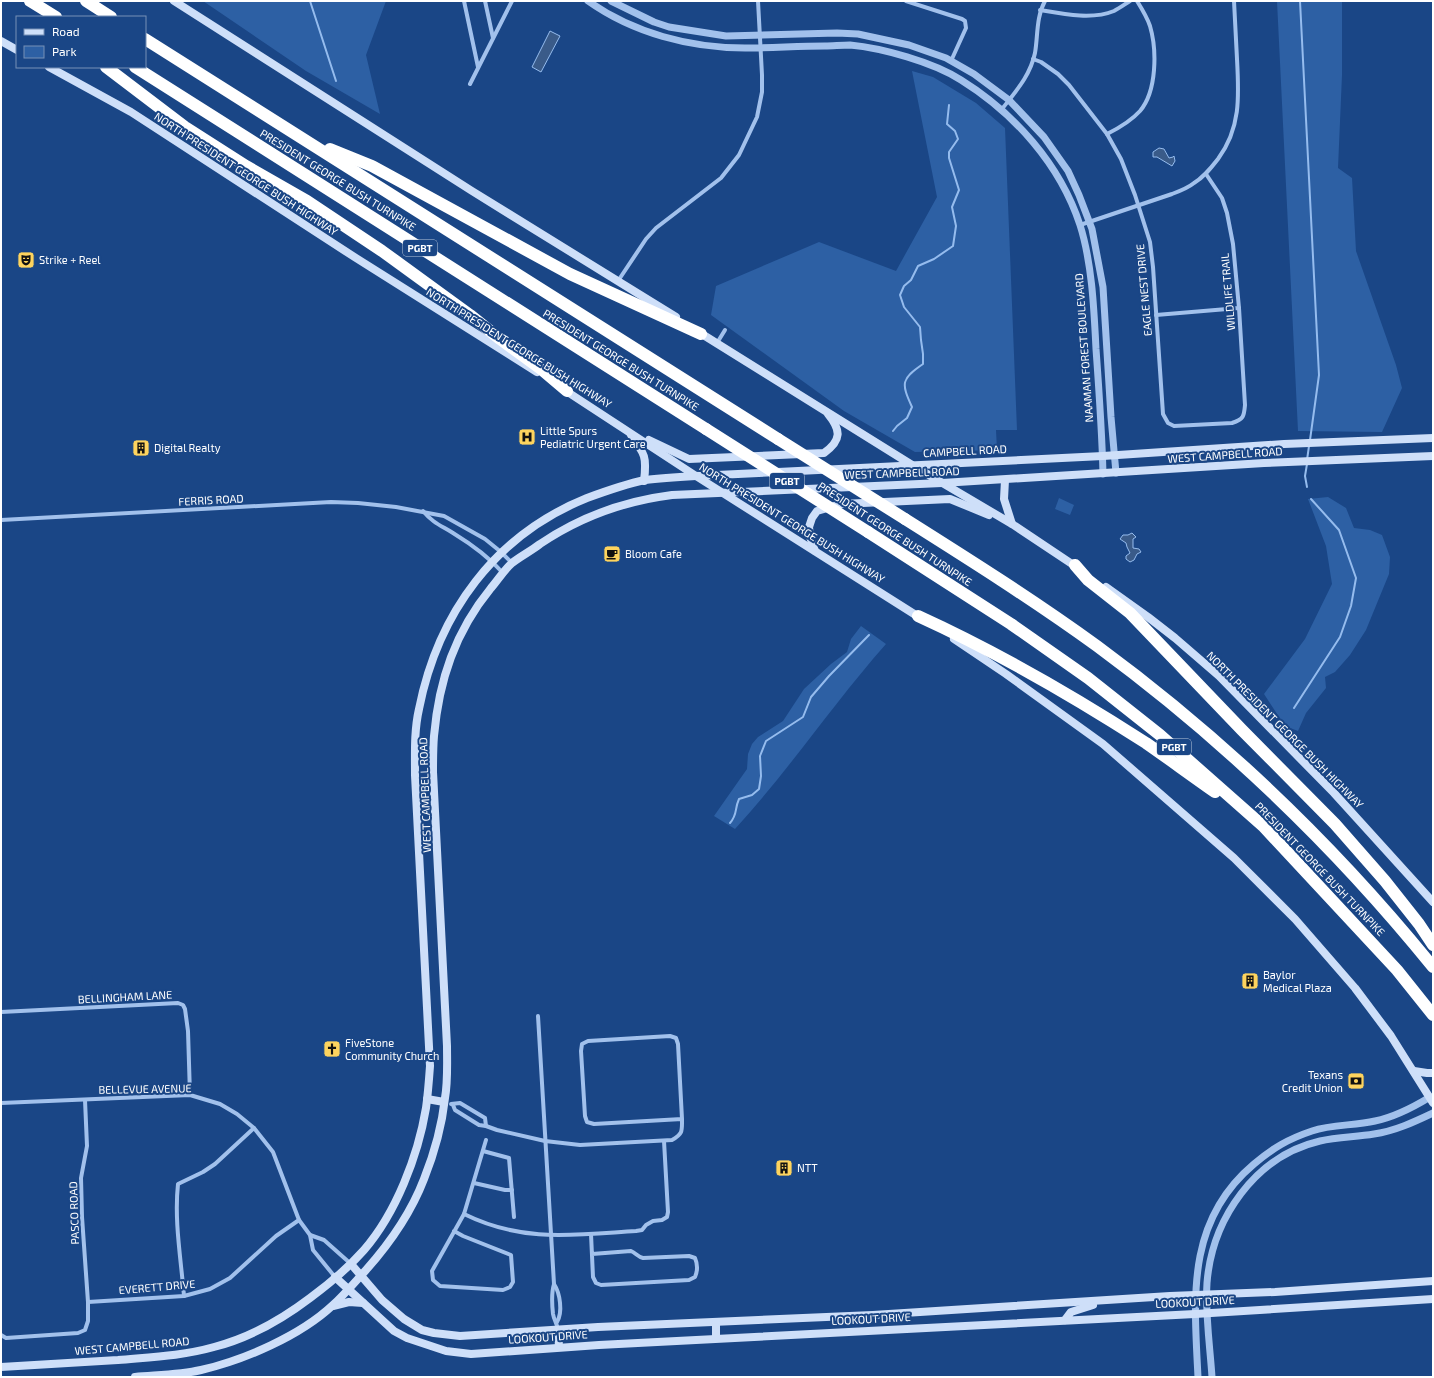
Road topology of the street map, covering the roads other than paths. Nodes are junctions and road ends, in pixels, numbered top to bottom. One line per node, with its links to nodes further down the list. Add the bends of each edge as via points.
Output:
1 (86, 1): 18 (highway)
2 (174, 1): 40 (main road, NORTH PRESIDENT GEORGE BUSH HIGHWAY)
3 (464, 1): 27 (street)
4 (486, 1): 20 (street)
5 (512, 1): 20 (street)
6 (588, 1): 23 (street, NAAMAN FOREST BOULEVARD, via 635,27 669,39 714,46)
7 (610, 1): 19 (street, NAAMAN FOREST BOULEVARD, via 669,27 726,36)
8 (758, 1): 19 (street)
9 (906, 1): 26 (street, via 965,21 966,28)
10 (1045, 1): 15 (street)
11 (1130, 1): 15 (street, via 1114,11 1092,15)
12 (1138, 1): 34 (street, via 1152,33 1152,86 1141,110)
13 (1234, 1): 36 (street, via 1238,104 1235,124 1227,145)
14 (32, 2): 16 (highway); 17 (highway)
15 (1040, 10): 25 (street)
16 (49, 16)
17 (54, 16)
18 (109, 16)
19 (759, 36): 23 (street); 26 (street, NAAMAN FOREST BOULEVARD, via 858,34 909,45)
20 (493, 38): 27 (street)
21 (146, 39): 35 (highway, PRESIDENT GEORGE BUSH TURNPIKE / PGBT)
22 (1, 41): 24 (main road)
23 (760, 47): 33 (street, NAAMAN FOREST BOULEVARD, via 850,45 888,52 925,63 960,79); 40 (street, via 762,92 757,117 739,155 721,178 656,228)
24 (16, 49)
25 (1033, 59): 32 (street, via 1024,82); 34 (street, EAGLE NEST DRIVE, via 1058,74 1069,85)
26 (951, 61): 32 (street, NAAMAN FOREST BOULEVARD, via 974,74)
27 (478, 67): 31 (street)
28 (51, 68): 48 (main road, NORTH PRESIDENT GEORGE BUSH HIGHWAY, via 132,112)
29 (107, 68): 48 (highway, via 185,127 307,201 382,251 470,315)
30 (136, 68): 75 (highway, PRESIDENT GEORGE BUSH TURNPIKE / PGBT, bridge, via 1011,624 1088,678 1160,734)
31 (470, 84)
32 (1009, 100): 33 (street); 38 (street, NAAMAN FOREST BOULEVARD, via 1044,137 1068,170)
33 (1002, 109): 39 (street, NAAMAN FOREST BOULEVARD, via 1042,153 1059,179)
34 (1107, 134): 37 (street, EAGLE NEST DRIVE, via 1121,159)
35 (305, 140): 45 (highway, via 372,166 570,274); 78 (highway, PRESIDENT GEORGE BUSH TURNPIKE / PGBT, bridge, via 1015,589 1129,670 1196,724 1272,792 1377,901)
36 (1206, 174): 37 (street, via 1172,194); 42 (street, WILDLIFE TRAIL, via 1222,198 1227,213 1233,244)
37 (1139, 205): 38 (street); 43 (street, EAGLE NEST DRIVE, via 1150,242)
38 (1091, 222): 39 (street); 46 (street, NAAMAN FOREST BOULEVARD, via 1103,287)
39 (1080, 225): 41 (street, NAAMAN FOREST BOULEVARD)
40 (618, 281): 45 (main road, NORTH PRESIDENT GEORGE BUSH HIGHWAY)
41 (1094, 308): 46 (street, via 1100,316); 54 (street, NAAMAN FOREST BOULEVARD)
42 (1239, 308): 43 (street); 50 (street, WILDLIFE TRAIL, via 1244,415 1232,423 1174,426 1168,423)
43 (1156, 315): 50 (street, EAGLE NEST DRIVE)
44 (725, 330): 47 (street)
45 (701, 334): 47 (main road, NORTH PRESIDENT GEORGE BUSH HIGHWAY)
46 (1106, 335): 53 (street, NAAMAN FOREST BOULEVARD)
47 (717, 344): 49 (main road, NORTH PRESIDENT GEORGE BUSH HIGHWAY)
48 (567, 391): 51 (main road, NORTH PRESIDENT GEORGE BUSH HIGHWAY)
49 (824, 409): 51 (main road, via 838,431 834,444 824,452 690,459); 57 (main road, NORTH PRESIDENT GEORGE BUSH HIGHWAY)
50 (1163, 414)
51 (628, 431): 60 (main road, NORTH PRESIDENT GEORGE BUSH HIGHWAY); 61 (main road, via 644,456)
52 (1433, 438): 53 (main road, WEST CAMPBELL ROAD)
53 (1114, 455): 54 (main road, WEST CAMPBELL ROAD); 58 (street, NAAMAN FOREST BOULEVARD)
54 (1103, 456): 56 (main road, WEST CAMPBELL ROAD); 59 (street, NAAMAN FOREST BOULEVARD)
55 (1433, 456): 58 (main road, WEST CAMPBELL ROAD)
56 (1019, 459): 57 (main road, CAMPBELL ROAD)
57 (912, 465): 60 (main road, WEST CAMPBELL ROAD); 63 (main road, NORTH PRESIDENT GEORGE BUSH HIGHWAY)
58 (1116, 473): 59 (main road, WEST CAMPBELL ROAD)
59 (1103, 474): 62 (main road, WEST CAMPBELL ROAD)
60 (696, 476): 61 (main road, WEST CAMPBELL ROAD); 64 (main road, NORTH PRESIDENT GEORGE BUSH HIGHWAY)
61 (644, 480): 69 (main road, WEST CAMPBELL ROAD, via 600,493 561,510 534,526)
62 (1005, 480): 63 (main road, WEST CAMPBELL ROAD); 67 (main road, via 1004,499)
63 (942, 483): 64 (main road, WEST CAMPBELL ROAD); 67 (main road, NORTH PRESIDENT GEORGE BUSH HIGHWAY)
64 (723, 492): 68 (main road, NORTH PRESIDENT GEORGE BUSH HIGHWAY); 71 (main road, WEST CAMPBELL ROAD, via 672,495 630,502 568,526)
65 (422, 511): 66 (street, FERRIS ROAD, via 331,502); 69 (street, FERRIS ROAD, via 444,516 485,538); 70 (street, via 431,521 453,533)
66 (1, 520)
67 (1012, 524): 68 (main road, via 950,499 841,504 817,511 812,518 809,527); 72 (main road, NORTH PRESIDENT GEORGE BUSH HIGHWAY)
68 (815, 550): 74 (main road, NORTH PRESIDENT GEORGE BUSH HIGHWAY)
69 (501, 552): 70 (main road, WEST CAMPBELL ROAD); 71 (street, FERRIS ROAD)
70 (493, 562): 73 (street); 87 (main road, WEST CAMPBELL ROAD, via 468,592 445,629 426,679 418,710 415,775 429,1027 430,1066)
71 (512, 563): 73 (main road, WEST CAMPBELL ROAD)
72 (1075, 565): 76 (main road, NORTH PRESIDENT GEORGE BUSH HIGHWAY, via 1148,617 1219,676 1334,793); 77 (highway, via 1088,580 1130,613 1335,824 1385,881)
73 (503, 573): 89 (main road, WEST CAMPBELL ROAD, via 458,638 440,694 434,738 433,772)
74 (918, 616): 75 (highway, via 962,636 1088,707); 82 (main road, NORTH PRESIDENT GEORGE BUSH HIGHWAY, via 972,650 1103,744 1234,858 1294,919 1355,988)
75 (1264, 826): 80 (highway, PRESIDENT GEORGE BUSH TURNPIKE / PGBT, via 1397,970)
76 (1433, 902)
77 (1433, 945)
78 (1433, 967)
79 (1, 1012): 84 (street, BELLINGHAM LANE, via 178,1003 183,1005 188,1031)
80 (1433, 1015)
81 (538, 1016): 97 (street)
82 (1414, 1071): 83 (main road); 85 (main road, NORTH PRESIDENT GEORGE BUSH HIGHWAY)
83 (1433, 1073)
84 (190, 1095): 86 (street, BELLEVUE AVENUE); 95 (street, BELLEVUE AVENUE, via 220,1104 238,1114)
85 (1432, 1098): 99 (street, via 1396,1116 1312,1131)
86 (85, 1100): 88 (street, BELLEVUE AVENUE); 123 (street, PASCO ROAD, via 87,1146 81,1178)
87 (427, 1100): 89 (main road); 112 (main road, WEST CAMPBELL ROAD, via 414,1154 394,1202 378,1230)
88 (1, 1103)
89 (449, 1104): 90 (street, via 460,1103); 92 (street); 113 (main road, WEST CAMPBELL ROAD, via 417,1195 395,1233)
90 (468, 1108): 92 (street); 94 (street, via 485,1118)
91 (1433, 1113): 101 (street, via 1391,1131 1318,1141)
92 (463, 1115): 94 (street, via 479,1125)
93 (682, 1119): 93 (street, via 676,1038 670,1036 588,1041 582,1044 587,1122 594,1124); 98 (street, via 680,1136)
94 (486, 1126): 97 (street)
95 (254, 1128): 106 (street, BELLEVUE AVENUE, via 272,1152); 120 (street, via 215,1164 178,1184)
96 (486, 1140): 100 (street)
97 (545, 1141): 98 (street, via 580,1145); 110 (street)
98 (664, 1141): 108 (street, via 667,1217 646,1224 642,1230)
99 (1275, 1147): 101 (street); 118 (street, via 1235,1181 1217,1208 1202,1247)
100 (483, 1151): 102 (street); 103 (street, via 509,1158)
101 (1281, 1156): 119 (street, via 1249,1183 1235,1200 1217,1235 1209,1270)
102 (474, 1183): 103 (street); 104 (street)
103 (512, 1190): 105 (street)
104 (464, 1214): 107 (street); 110 (street, via 507,1230)
105 (514, 1217)
106 (298, 1220): 109 (street, BELLEVUE AVENUE); 120 (street, EVERETT DRIVE, via 276,1236 230,1278 210,1289)
107 (454, 1232): 107 (street, via 511,1254 513,1282 510,1287 503,1290 440,1286 433,1280 432,1271)
108 (591, 1234): 110 (street); 111 (street)
109 (310, 1235): 112 (street, BELLEVUE AVENUE, via 324,1240); 114 (street, BELLEVUE AVENUE, via 313,1250)
110 (551, 1236): 116 (street)
111 (592, 1254): 111 (street, via 593,1277 596,1283 601,1285 689,1280 698,1272 695,1258 689,1256 643,1258 631,1251)
112 (350, 1264): 113 (main road, LOOKOUT DRIVE); 114 (main road, WEST CAMPBELL ROAD)
113 (360, 1276): 117 (main road, WEST CAMPBELL ROAD); 130 (main road, LOOKOUT DRIVE, via 404,1320 434,1333 471,1336)
114 (335, 1278): 117 (main road, LOOKOUT DRIVE); 134 (main road, WEST CAMPBELL ROAD, via 275,1322 214,1347 168,1356)
115 (1433, 1281): 119 (main road, LOOKOUT DRIVE)
116 (554, 1284): 130 (street, via 553,1316); 130 (street, via 559,1291 560,1317)
117 (348, 1290): 124 (main road, LOOKOUT DRIVE); 125 (main road, WEST CAMPBELL ROAD)
118 (1195, 1295): 119 (main road, LOOKOUT DRIVE); 122 (main road, LOOKOUT DRIVE); 127 (street)
119 (1207, 1295): 126 (street)
120 (184, 1296): 123 (street, EVERETT DRIVE)
121 (1433, 1298): 126 (main road, LOOKOUT DRIVE)
122 (1109, 1300): 128 (main road, via 1071,1312); 129 (main road, LOOKOUT DRIVE, via 881,1315)
123 (88, 1302): 131 (street, PASCO ROAD, via 88,1321 85,1330 78,1333 6,1338)
124 (363, 1303): 125 (main road, via 349,1302); 133 (main road, LOOKOUT DRIVE, via 394,1331 446,1351 471,1354)
125 (332, 1306): 135 (main road, WEST CAMPBELL ROAD, via 299,1330 230,1362 183,1373)
126 (1208, 1313): 127 (main road, LOOKOUT DRIVE); 137 (street)
127 (1195, 1314): 128 (main road, LOOKOUT DRIVE); 136 (street)
128 (1065, 1320): 132 (main road, LOOKOUT DRIVE)
129 (716, 1322): 130 (main road, LOOKOUT DRIVE); 132 (main road)
130 (557, 1326): 133 (main road)
131 (1, 1336)
132 (716, 1338): 133 (main road, LOOKOUT DRIVE)
133 (559, 1347)
134 (1, 1367)
135 (135, 1377)
136 (1198, 1377)
137 (1212, 1377)

